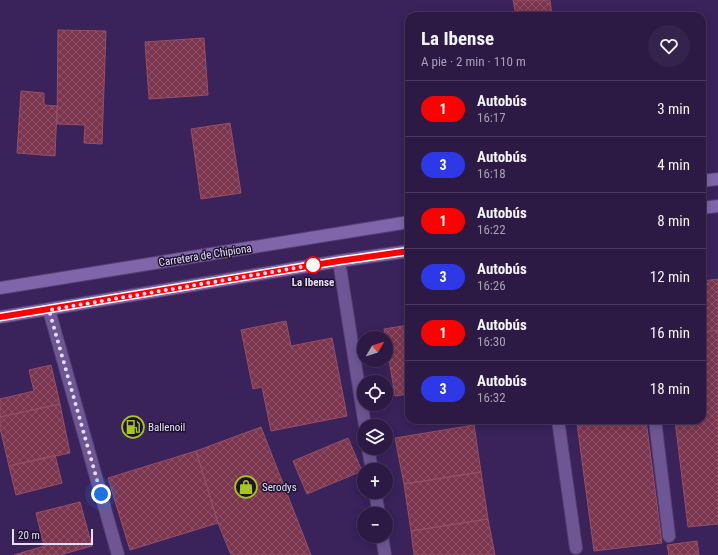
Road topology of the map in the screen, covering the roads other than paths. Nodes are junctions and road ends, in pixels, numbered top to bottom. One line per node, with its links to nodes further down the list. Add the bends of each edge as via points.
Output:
1 (718, 179): 2 (main road)
2 (706, 180)
3 (718, 206): 4 (main road)
4 (706, 208)
5 (405, 223): 8 (main road, Carretera de Chipiona)
6 (405, 253): 7 (main road)
7 (339, 261): 9 (main road); 11 (street)
8 (0, 288)
9 (49, 310): 10 (main road); 17 (street)
10 (0, 317)
11 (364, 419)
12 (559, 424): 16 (street)
13 (655, 424): 14 (street)
14 (669, 536)
15 (383, 543): 18 (street)
16 (576, 548)
17 (118, 555)
18 (385, 555)

